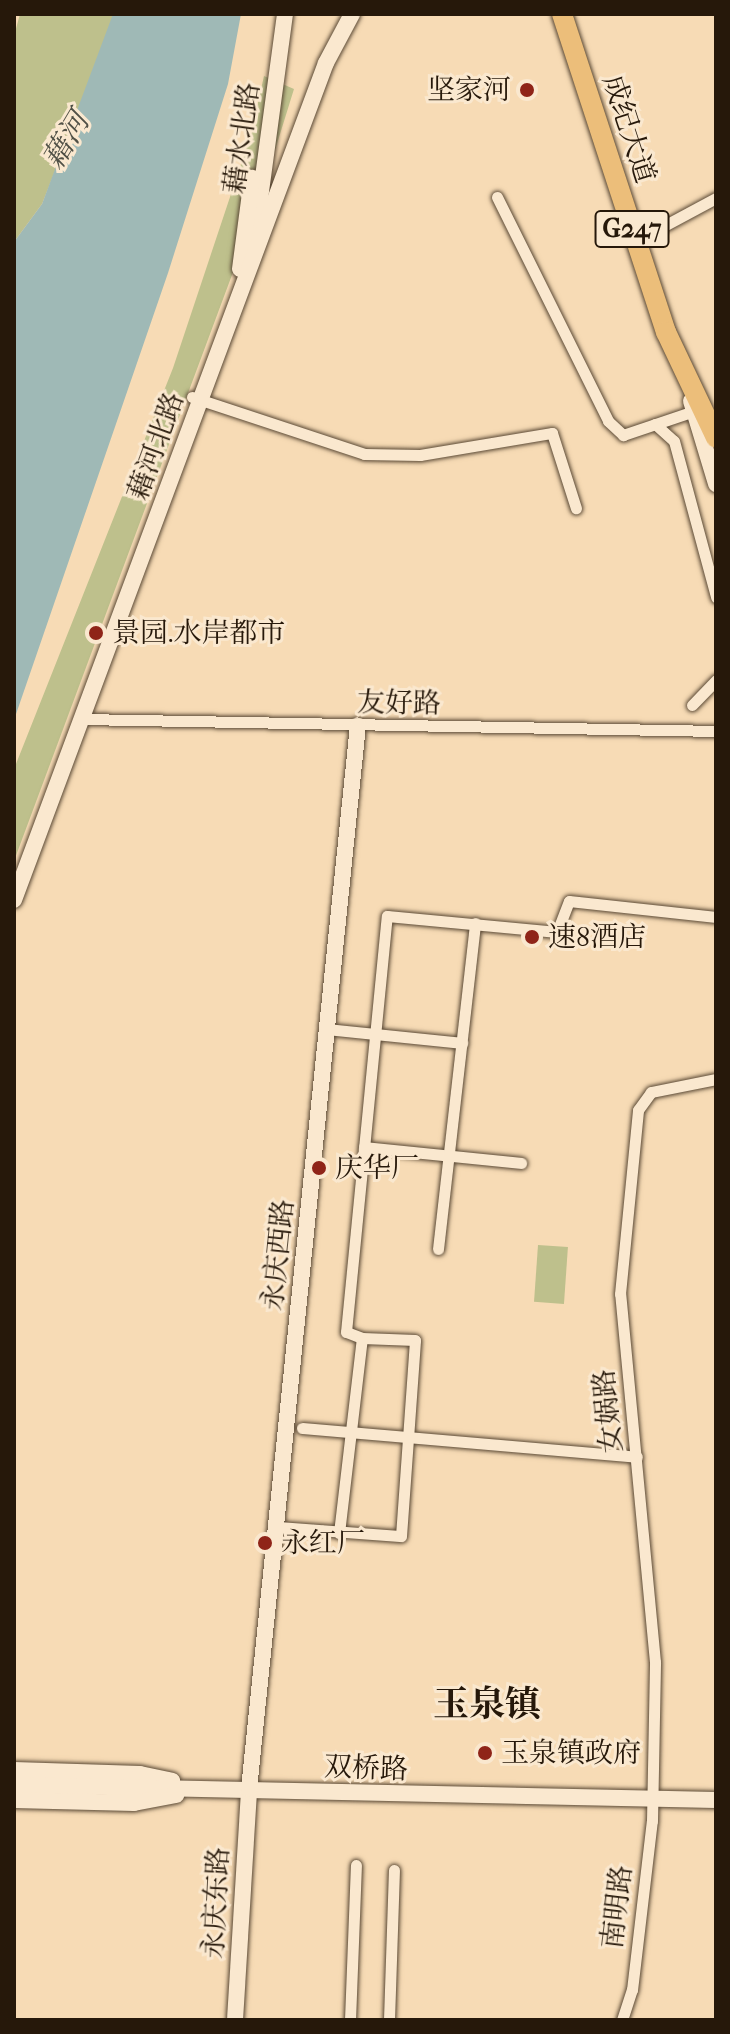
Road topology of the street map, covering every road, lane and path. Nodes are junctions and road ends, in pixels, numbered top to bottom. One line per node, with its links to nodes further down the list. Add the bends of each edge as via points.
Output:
1 (274, 14): 11 (main road, 藉水北路)
2 (285, 14): 9 (main road, 藉水北路)
3 (342, 14): 9 (main road, 藉河北路, via 318,59)
4 (352, 14): 11 (main road, 藉河北路, via 326,63)
5 (562, 14): 13 (highway, 成纪大道 / G247)
6 (569, 14): 12 (highway, 成纪大道 / G247)
7 (497, 197): 17 (street, via 608,421 623,435)
8 (716, 198): 10 (street)
9 (257, 221): 11 (main road, 藉河北路)
10 (660, 228)
11 (245, 269): 14 (main road, 藉河北路)
12 (672, 330): 13 (main road); 16 (highway, 成纪大道 / G247)
13 (679, 361): 15 (main road); 18 (highway, 成纪大道 / G247)
14 (196, 399): 20 (street, via 364,454 420,455 552,433); 24 (main road, 藉河北路); 27 (main road, 藉河北路)
15 (694, 411): 17 (street); 19 (main road)
16 (716, 414)
17 (655, 424): 21 (street, via 674,441)
18 (716, 438)
19 (716, 484)
20 (576, 508)
21 (716, 597)
22 (716, 680): 23 (street)
23 (692, 705)
24 (82, 719): 25 (street, 友好路); 28 (main road, 藉河北路)
25 (358, 726): 26 (street, 友好路); 31 (main road, 永庆西路)
26 (716, 731)
27 (14, 872)
28 (14, 900)
29 (716, 917): 30 (street, via 569,901 557,932)
30 (475, 923): 32 (street, via 387,916); 33 (street)
31 (327, 1029): 32 (street); 44 (main road, 永庆西路)
32 (375, 1034): 33 (street); 35 (street)
33 (462, 1043): 36 (street)
34 (716, 1079): 43 (street, 女娲路, via 651,1092 638,1110 620,1294)
35 (364, 1147): 36 (street); 39 (street, via 346,1332)
36 (449, 1156): 37 (street); 38 (street)
37 (521, 1163)
38 (438, 1249)
39 (362, 1338): 41 (street); 42 (street, via 415,1340)
40 (302, 1428): 41 (street)
41 (350, 1432): 42 (street); 45 (street)
42 (408, 1438): 43 (street); 45 (street, via 401,1536)
43 (637, 1457): 50 (street, 女娲路, via 655,1662)
44 (277, 1527): 45 (street); 49 (main road, 永庆西路)
45 (339, 1533)
46 (14, 1770): 48 (main road, via 140,1774)
47 (14, 1785): 48 (main road, 双桥路)
48 (209, 1789): 49 (main road, 双桥路); 51 (main road, via 134,1803)
49 (249, 1789): 50 (main road, 双桥路); 55 (main road, 永庆东路)
50 (652, 1799): 52 (main road, 双桥路); 58 (street, 南明路, via 632,1990)
51 (14, 1800)
52 (716, 1800)
53 (356, 1865): 56 (street)
54 (394, 1870): 57 (street)
55 (235, 2020)
56 (350, 2020)
57 (389, 2020)
58 (622, 2020)

